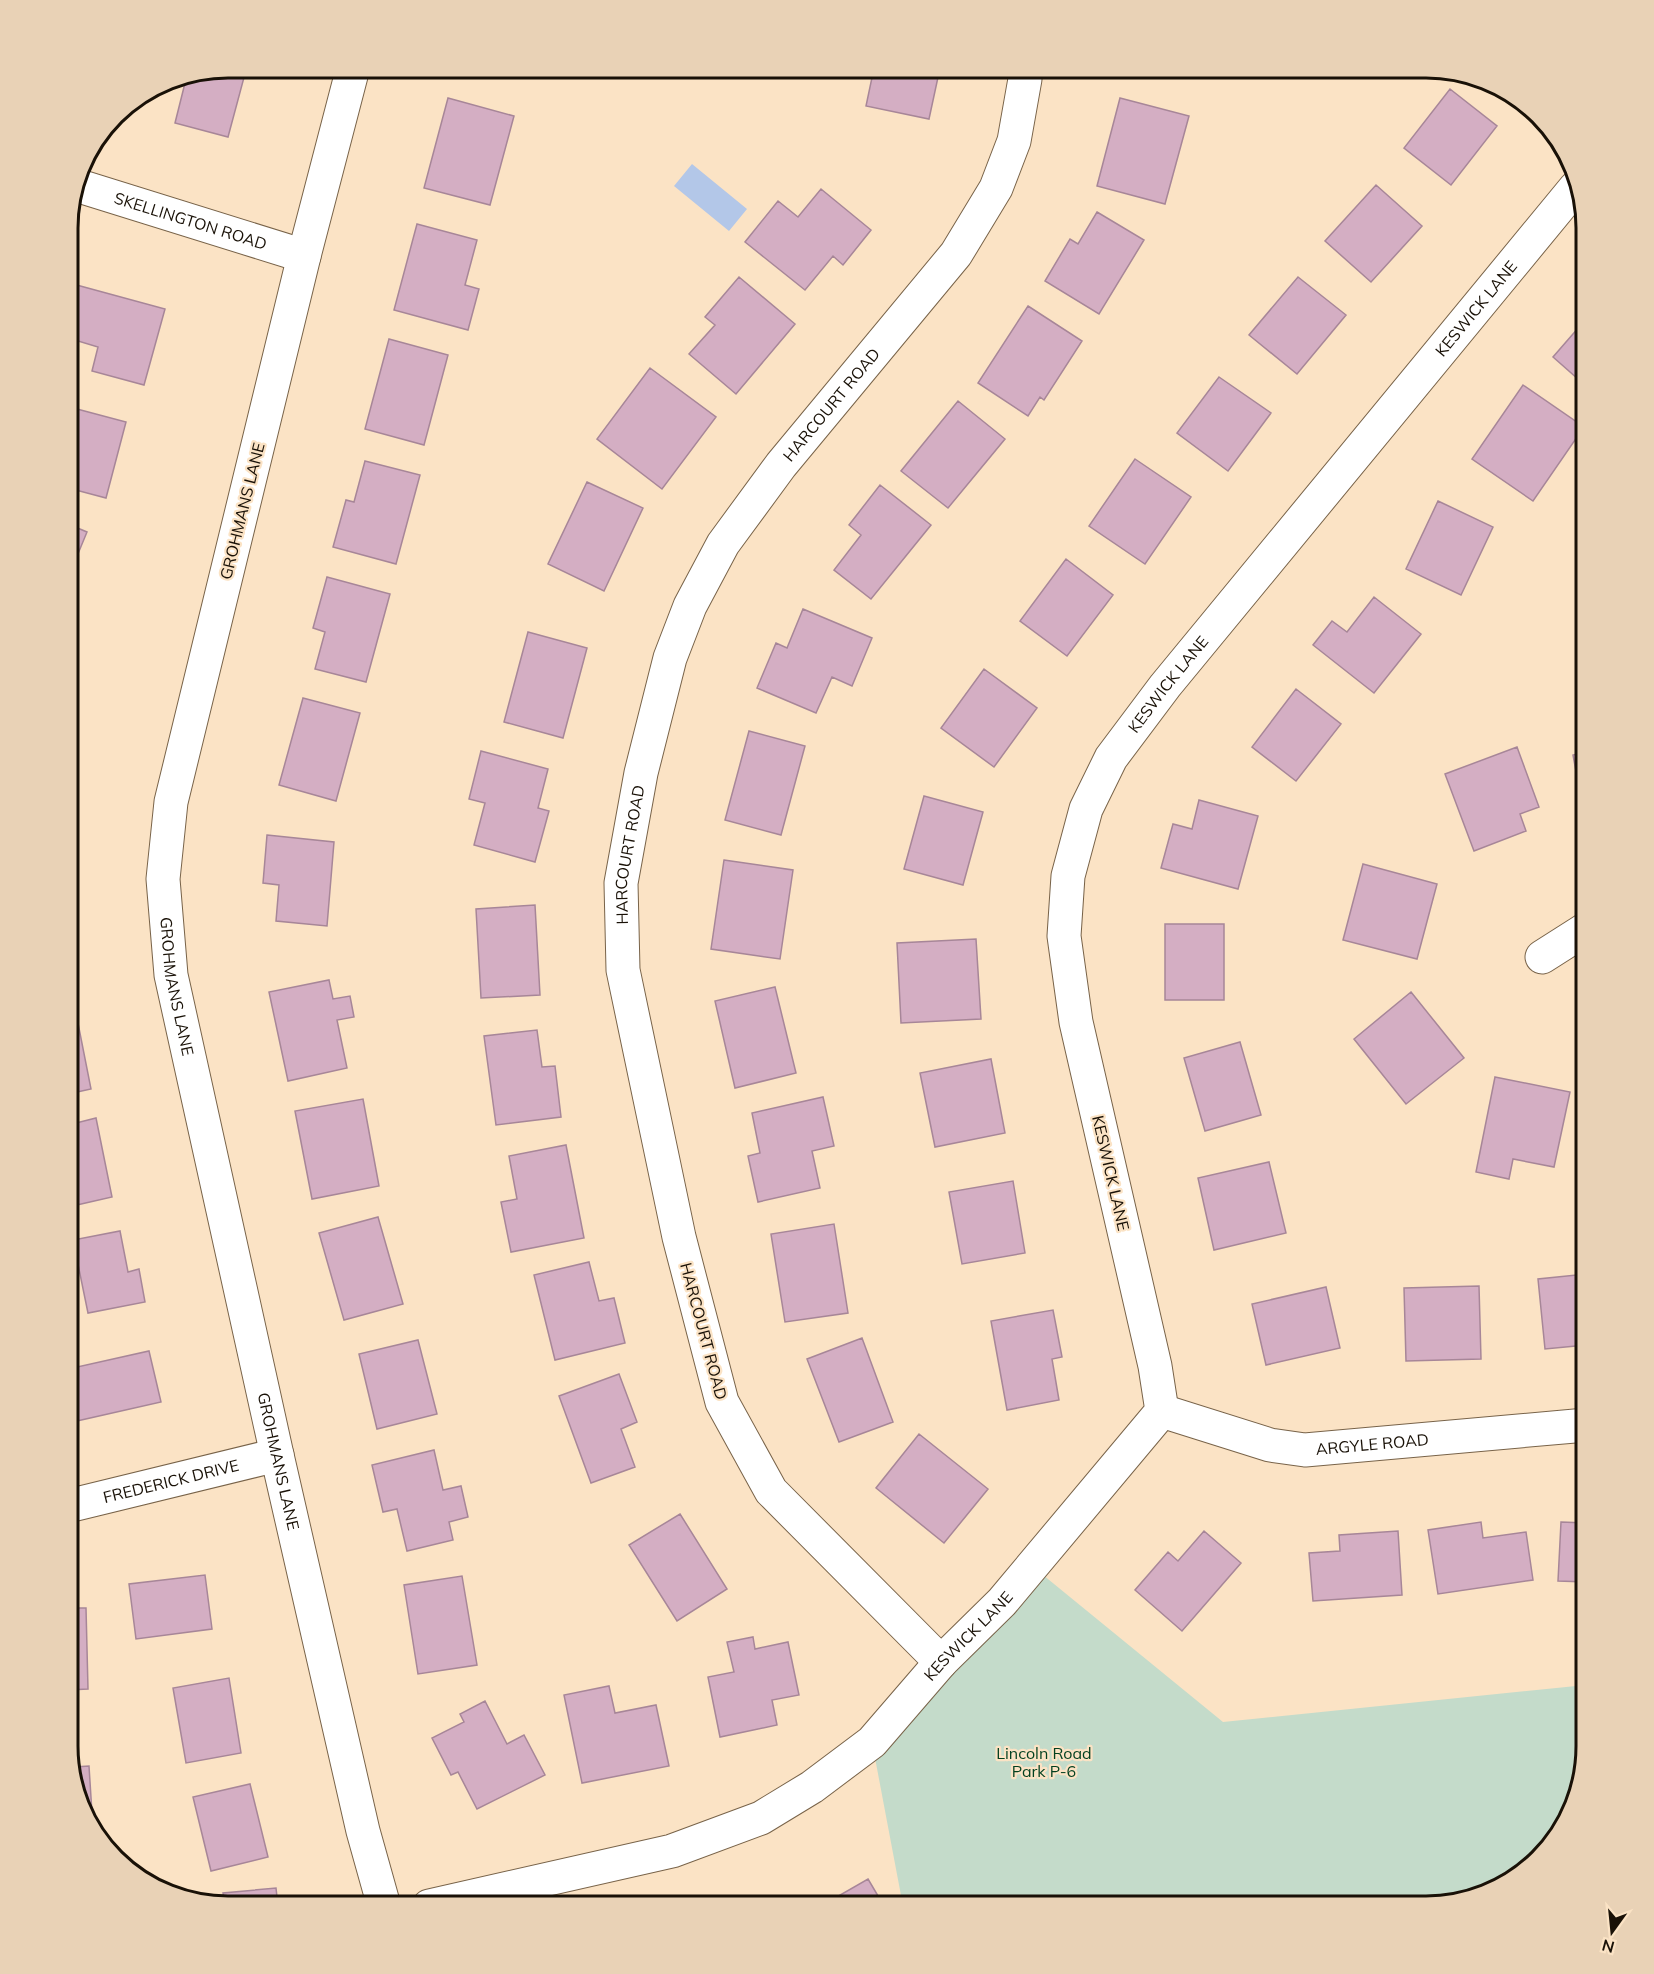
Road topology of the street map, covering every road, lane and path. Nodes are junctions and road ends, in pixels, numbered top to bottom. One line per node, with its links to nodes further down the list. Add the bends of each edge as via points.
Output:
1 (350, 78): 5 (street, GROHMANS LANE)
2 (1025, 78): 12 (street, HARCOURT ROAD, via 1014,141 996,188 956,254 781,465 723,544 690,606 670,658 640,773 621,883 623,970 679,1237 722,1402 771,1491)
3 (84, 187): 5 (street, SKELLINGTON ROAD)
4 (1571, 193): 8 (street, KESWICK LANE, via 1165,686 1111,758 1086,808 1068,876 1064,936 1076,1022)
5 (304, 256): 10 (street, GROHMANS LANE, via 171,802 163,879 171,975)
6 (1576, 936): 7 (street)
7 (1542, 957)
8 (1162, 1411): 9 (street, ARGYLE ROAD, via 1270,1445 1305,1450); 12 (street, KESWICK LANE, via 1002,1602)
9 (1576, 1426)
10 (276, 1455): 11 (street, FREDERICK DRIVE); 13 (street, GROHMANS LANE)
11 (78, 1504)
12 (941, 1662): 14 (street, KESWICK LANE, via 872,1742 813,1787 761,1818 672,1851)
13 (381, 1896)
14 (473, 1896)

